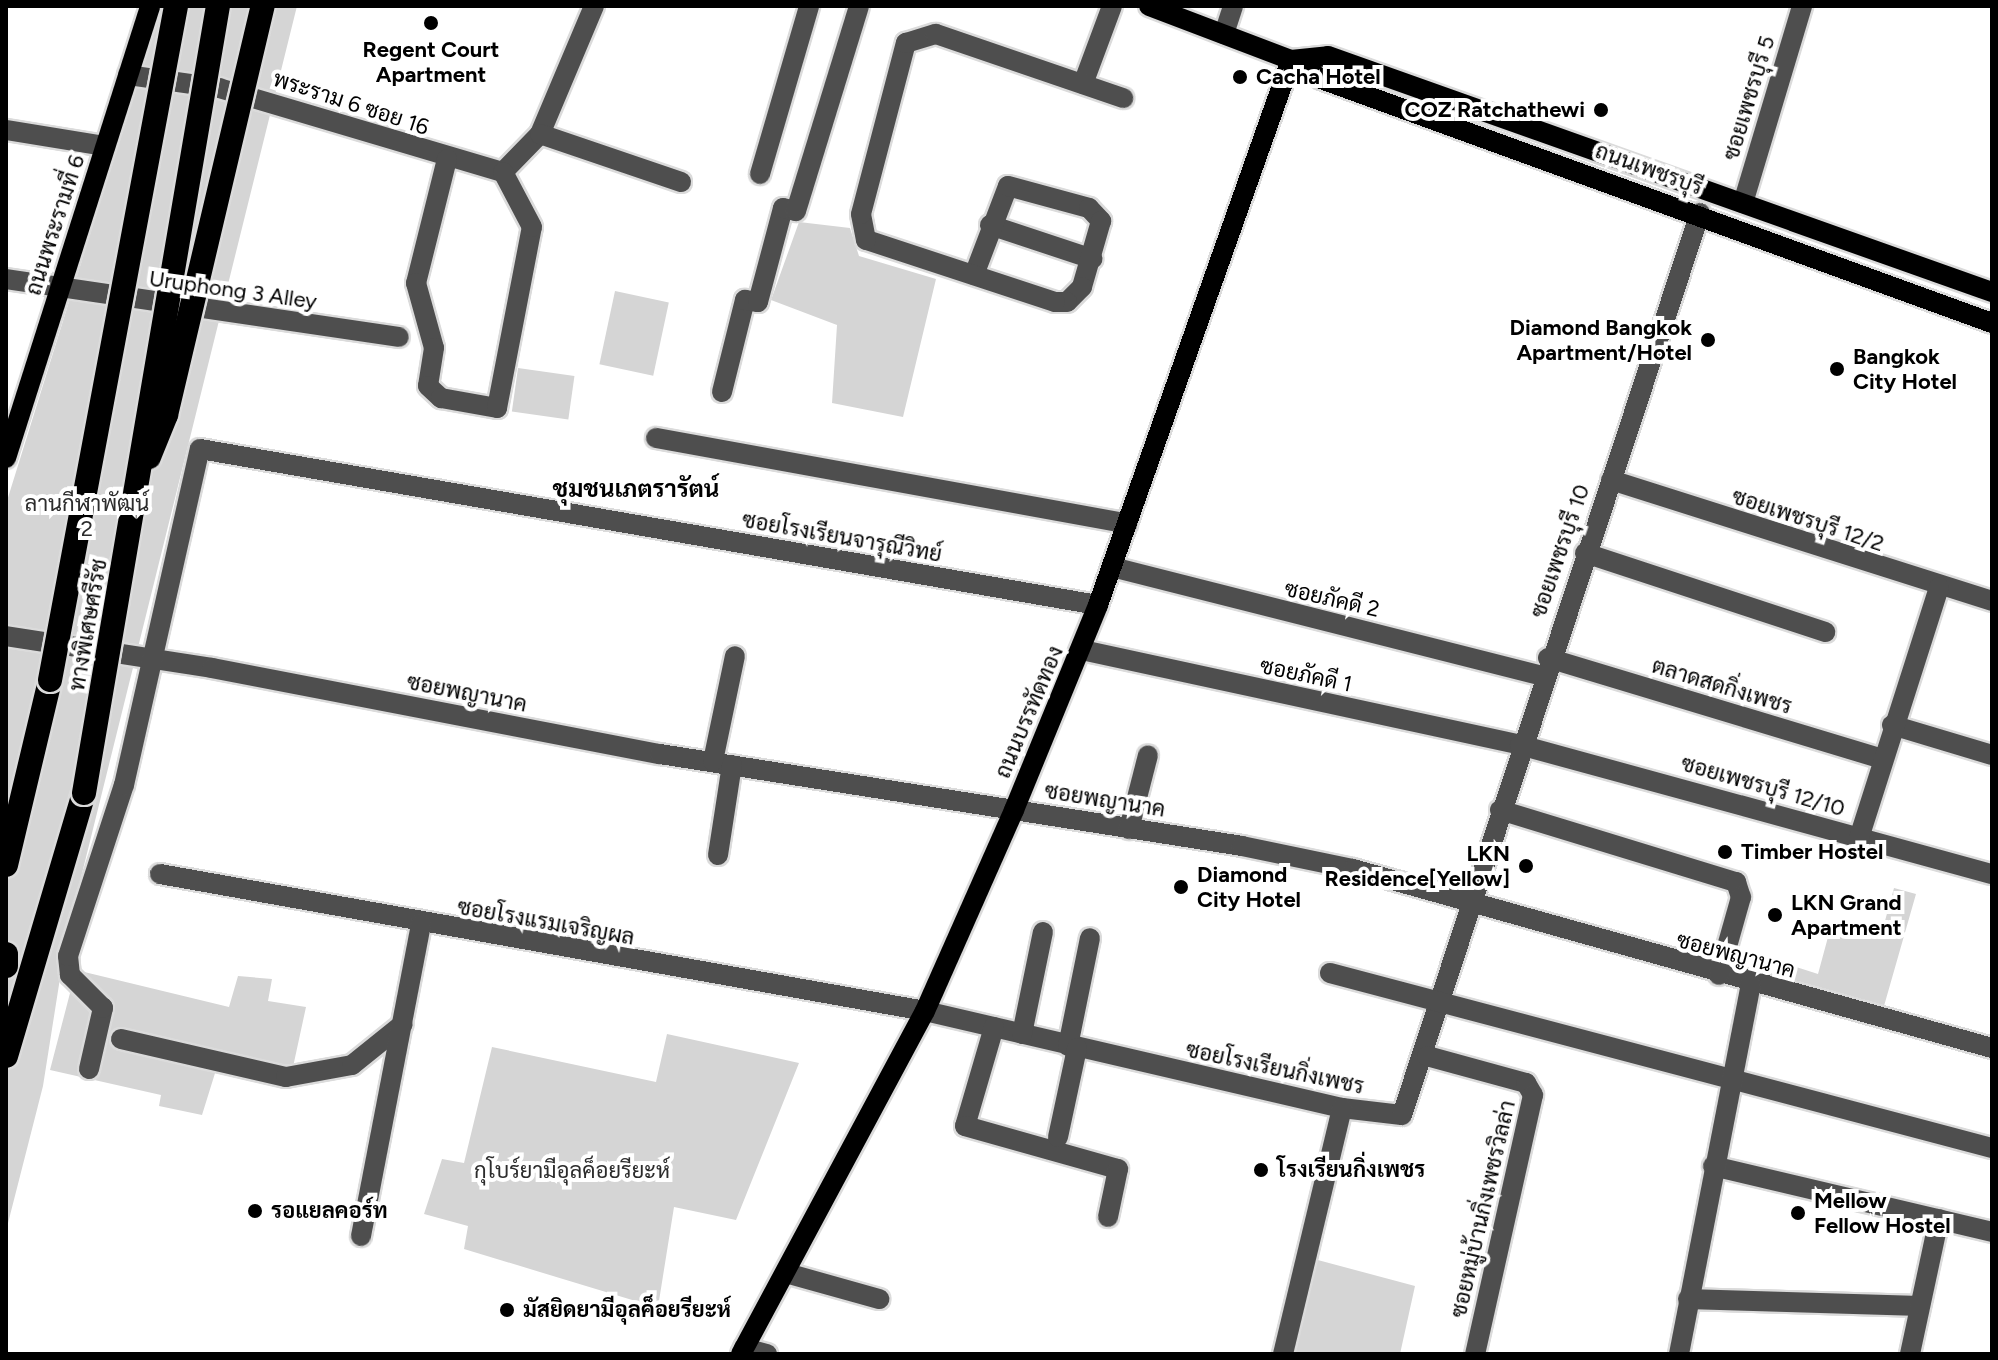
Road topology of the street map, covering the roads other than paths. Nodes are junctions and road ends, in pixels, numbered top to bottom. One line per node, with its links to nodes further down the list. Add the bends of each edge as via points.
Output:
1 (150, 6): 14 (main road, ถนนพระรามที่ 6)
2 (176, 6): 62 (highway, ทางพิเศษศรีรัช, bridge, via 104,415)
3 (218, 6): 37 (highway, ทางพิเศษศรีรัช, bridge, via 162,307)
4 (263, 6): 37 (highway, bridge, via 166,415)
5 (594, 6): 18 (street)
6 (809, 6): 22 (street)
7 (859, 6): 34 (street, via 796,211 783,208 758,302 745,300)
8 (1112, 6): 15 (street)
9 (1149, 6): 12 (main road, ถนนเพชรบุรี)
10 (1233, 6): 12 (street)
11 (1802, 6): 24 (street, ซอยเพชรบุรี 5)
12 (1224, 34): 13 (main road, ถนนเพชรบุรี)
13 (1291, 60): 24 (main road, ถนนเพชรบุรี, via 1328,56); 25 (main road, ถนนเพชรบุรี, via 1321,79); 39 (main road, ถนนบรรทัดทอง)
14 (128, 75): 19 (main road, ถนนพระรามที่ 6); 20 (street, พระราม 6 ซอย 16, via 279,103)
15 (1083, 84): 16 (street); 28 (street, via 936,34 906,43 861,232 873,245)
16 (1123, 98)
17 (6, 130): 19 (street)
18 (540, 134): 21 (street); 23 (street)
19 (105, 146): 30 (main road, ถนนพระรามที่ 6)
20 (447, 159): 21 (street, พระราม 6 ซอย 16); 21 (street, via 416,283 434,348 428,386 441,398 497,408 532,235)
21 (503, 172)
22 (760, 174)
23 (681, 182)
24 (1743, 203): 31 (main road, ถนนเพชรบุรี)
25 (1700, 213): 32 (main road, ถนนเพชรบุรี); 38 (street, ซอยเพชรบุรี 10)
26 (990, 225): 27 (street); 27 (street, via 1008,186 1089,208 1101,221); 28 (street)
27 (1093, 259): 28 (street, via 1067,302)
28 (974, 275)
29 (6, 279): 30 (street, Uruphong 3 Alley)
30 (59, 290): 33 (street, Uruphong 3 Alley); 36 (main road, ถนนพระรามที่ 6)
31 (1992, 292)
32 (1992, 323)
33 (399, 337)
34 (722, 392)
35 (656, 438): 39 (street)
36 (6, 458)
37 (140, 474): 82 (highway, ทางพิเศษศรีรัช, bridge, via 84,793)
38 (1611, 480): 40 (street, ซอยเพชรบุรี 10); 42 (street, ซอยเพชรบุรี 12/2)
39 (1127, 524): 41 (main road, ถนนบรรทัดทอง)
40 (1585, 553): 45 (street); 50 (street, ซอยเพชรบุรี 10)
41 (1112, 567): 44 (main road, ถนนบรรทัดทอง); 50 (street, ซอยภัคดี 2)
42 (1939, 587): 43 (street, ซอยเพชรบุรี 12/2); 51 (street)
43 (1992, 601)
44 (1098, 605): 47 (main road, ถนนบรรทัดทอง); 48 (street, ซอยโรงเรียนจารุณีวิทย์, via 200,449)
45 (1825, 632)
46 (6, 636): 48 (street, ซอยพญานาค)
47 (1082, 650): 52 (street, ซอยภัคดี 1); 57 (main road, ถนนบรรทัดทอง)
48 (149, 656): 56 (street, ซอยพญานาค); 84 (street, via 117,812 68,956 70,975 103,1008)
49 (735, 656): 56 (street)
50 (1545, 667): 52 (street, ซอยเพชรบุรี 10); 55 (street, ตลาดสดกิ่งเพชร)
51 (1892, 725): 54 (street); 55 (street)
52 (1520, 745): 58 (street, ซอยเพชรบุรี 10); 60 (street, ซอยเพชรบุรี 12/10)
53 (1148, 755): 59 (street)
54 (1992, 755)
55 (1882, 759): 60 (street)
56 (722, 763): 57 (street, ซอยพญานาค); 61 (street)
57 (1014, 810): 59 (street, ซอยพญานาค); 75 (main road, ถนนบรรทัดทอง)
58 (1500, 810): 65 (street, ซอยเพชรบุรี 10); 72 (street, via 1736,882 1741,897)
59 (1129, 829): 65 (street, ซอยพญานาค, via 1353,869)
60 (1859, 838): 64 (street, ซอยเพชรบุรี 12/10)
61 (718, 855)
62 (6, 865)
63 (160, 874): 66 (street, ซอยโรงแรมเจริญผล)
64 (1992, 874)
65 (1469, 906): 72 (street, ซอยพญานาค); 74 (street, ซอยโรงเรียนกิ่งเพชร)
66 (421, 924): 75 (street, ซอยโรงแรมเจริญผล); 76 (street)
67 (1043, 932): 78 (street)
68 (1090, 938): 80 (street)
69 (6, 954): 70 (highway)
70 (6, 966)
71 (1330, 973): 74 (street)
72 (1719, 975): 73 (street, ซอยพญานาค)
73 (1751, 984): 81 (street, ซอยพญานาค); 85 (street)
74 (1443, 1006): 83 (street, ซอยโรงเรียนกิ่งเพชร); 85 (street)
75 (925, 1011): 77 (street, ซอยโรงเรียนกิ่งเพชร); 94 (main road, ถนนบรรทัดทอง)
76 (403, 1024): 79 (street, via 352,1065 286,1077); 93 (street)
77 (994, 1027): 78 (street, ซอยโรงเรียนกิ่งเพชร); 90 (street, via 965,1126 1118,1169)
78 (1022, 1034): 80 (street, ซอยโรงเรียนกิ่งเพชร)
79 (121, 1039)
80 (1072, 1047): 86 (street, ซอยโรงเรียนกิ่งเพชร); 87 (street)
81 (1992, 1048)
82 (6, 1056)
83 (1427, 1056): 86 (street, ซอยโรงเรียนกิ่งเพชร, via 1402,1115); 101 (street, ซอยหมู่บ้านกิ่งเพชรวิลล่า, via 1526,1083 1533,1095)
84 (89, 1069)
85 (1731, 1077): 88 (street); 89 (street)
86 (1342, 1108): 100 (street)
87 (1058, 1137)
88 (1992, 1148)
89 (1713, 1166): 91 (street); 96 (street)
90 (1108, 1217)
91 (1939, 1219): 92 (street); 97 (street)
92 (1992, 1232)
93 (361, 1236)
94 (786, 1273): 95 (street); 98 (main road, ถนนบรรทัดทอง)
95 (879, 1299)
96 (1688, 1299): 97 (street); 102 (street)
97 (1919, 1306): 103 (street)
98 (743, 1351): 99 (street)
99 (767, 1354)
100 (1283, 1354)
101 (1475, 1354)
102 (1679, 1354)
103 (1910, 1354)

